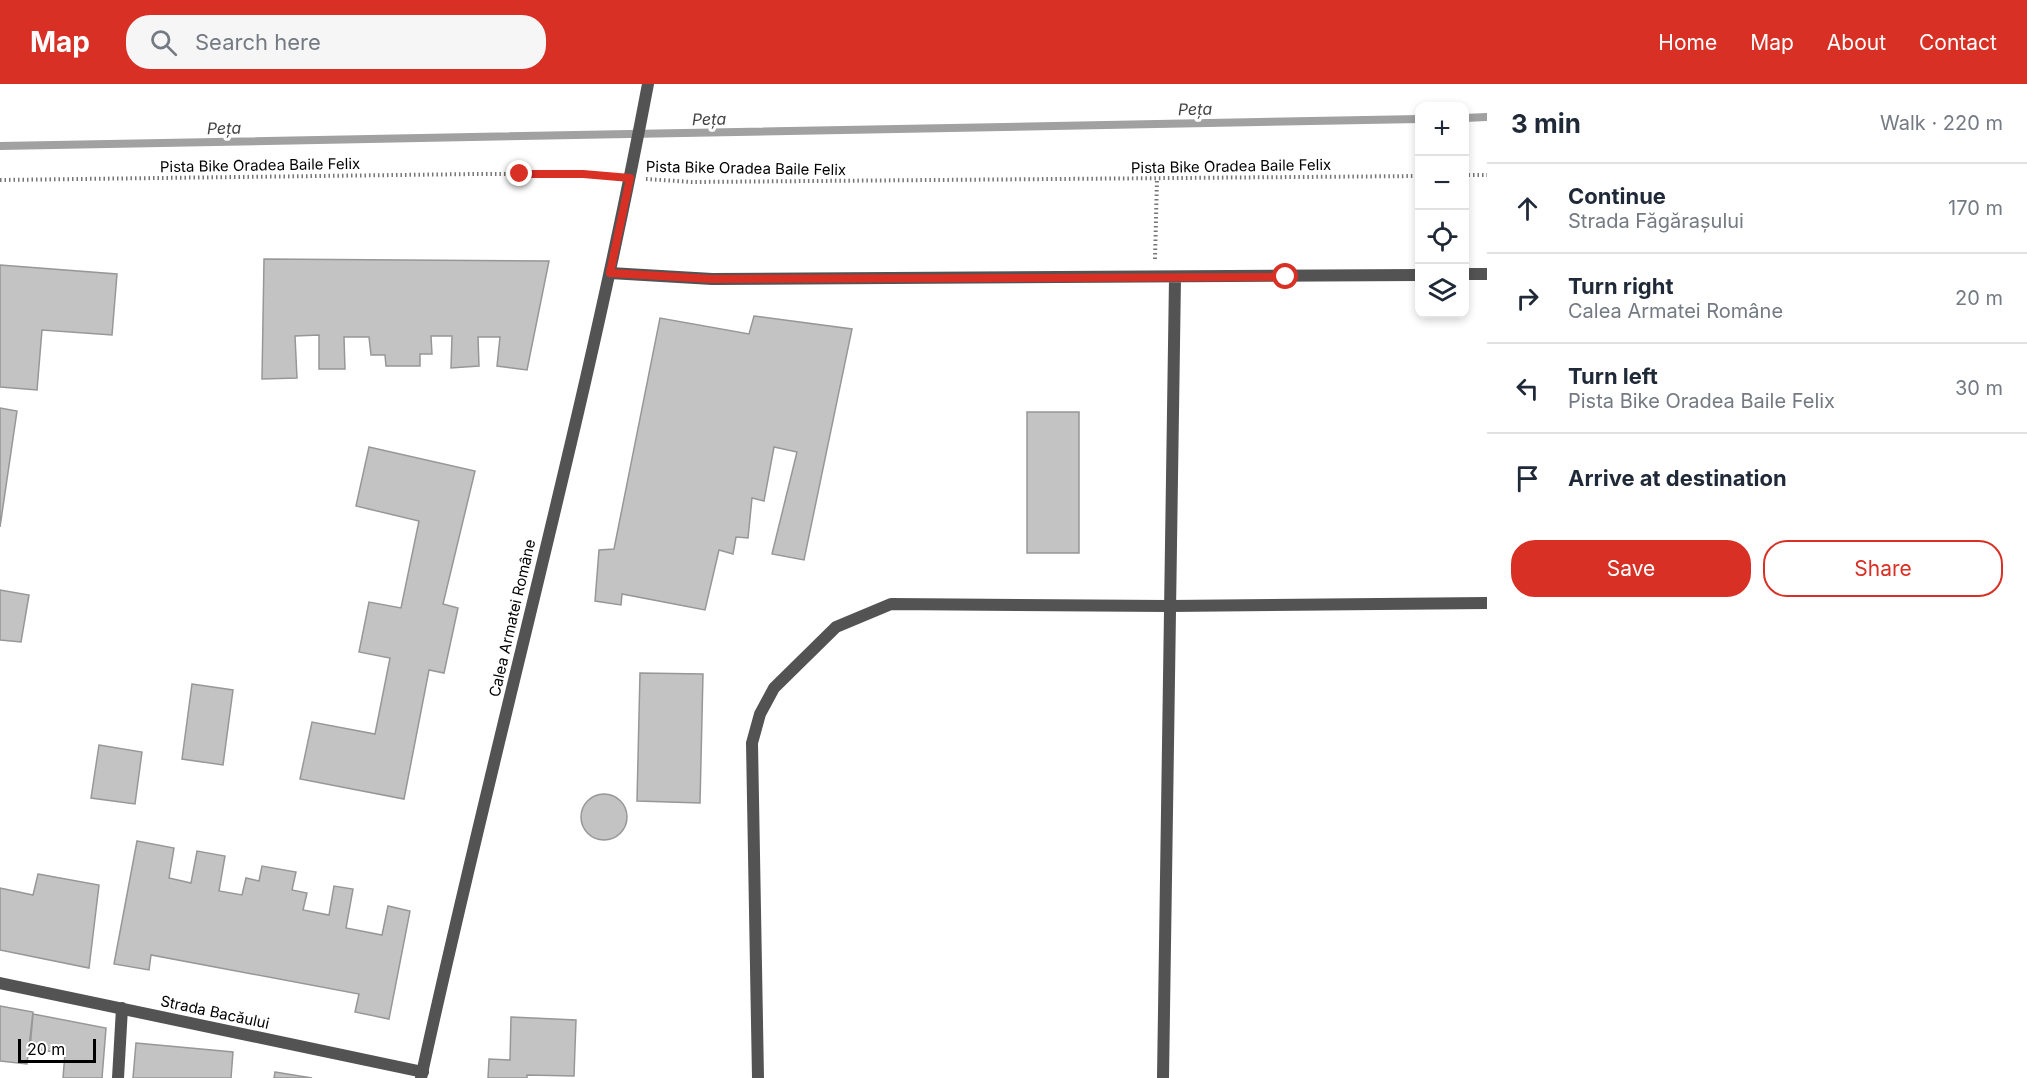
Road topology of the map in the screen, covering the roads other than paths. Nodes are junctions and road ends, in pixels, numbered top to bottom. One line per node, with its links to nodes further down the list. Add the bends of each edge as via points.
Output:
1 (648, 86): 2 (street, Calea Armatei Române)
2 (610, 273): 6 (street, via 712,279); 11 (street, Calea Armatei Române)
3 (1469, 274): 4 (street)
4 (1487, 274)
5 (1415, 275): 6 (street)
6 (1175, 278): 8 (street)
7 (1487, 603): 8 (street)
8 (1169, 606): 13 (street, via 891,604 836,627 774,688 760,714 752,743); 14 (street)
9 (0, 983): 10 (street, Strada Bacăului)
10 (122, 1008): 11 (street, Strada Bacăului); 12 (street)
11 (422, 1075)
12 (118, 1078)
13 (758, 1078)
14 (1163, 1078)

